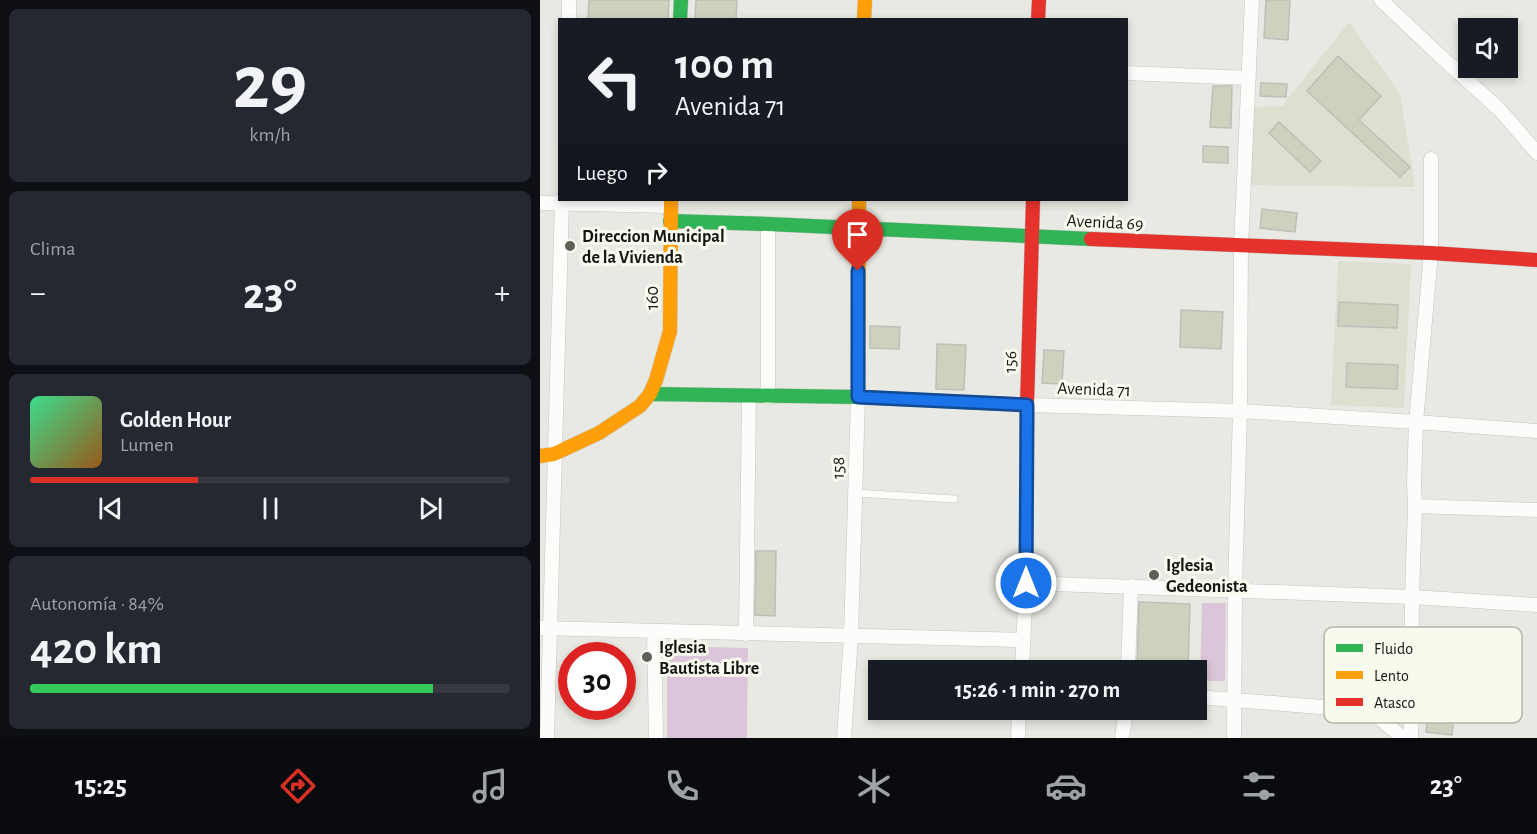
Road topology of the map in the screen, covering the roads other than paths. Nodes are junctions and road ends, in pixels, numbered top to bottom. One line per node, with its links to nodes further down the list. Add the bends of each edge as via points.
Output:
1 (569, 0): 7 (street)
2 (681, 0): 8 (street)
3 (865, 0): 9 (street)
4 (1039, 0): 10 (street)
5 (1252, 0): 12 (street)
6 (1381, 0): 13 (street, via 1500,110)
7 (569, 18)
8 (680, 18)
9 (864, 18)
10 (1038, 18)
11 (1128, 73): 12 (street)
12 (1249, 78): 24 (street)
13 (1537, 153)
14 (1431, 159): 25 (street)
15 (562, 201): 18 (street); 19 (street); 35 (street)
16 (859, 201): 22 (street, 158)
17 (1033, 201): 23 (street, 156)
18 (540, 203)
19 (671, 203): 20 (street, 160)
20 (670, 221): 21 (street, Avenida 69); 27 (street, 160, via 670,331)
21 (768, 224): 22 (street, Avenida 69); 29 (street)
22 (858, 229): 23 (street, Avenida 69); 30 (street, 158)
23 (1032, 236): 24 (street, Avenida 69); 31 (street, 156)
24 (1242, 246): 25 (street, Avenida 69); 32 (street)
25 (1431, 253): 26 (street, Avenida 69); 33 (street)
26 (1537, 260)
27 (650, 394): 28 (street, Avenida 71); 35 (street, via 640,406 599,433)
28 (748, 396): 29 (street, Avenida 71); 48 (street)
29 (768, 397): 30 (street, Avenida 71)
30 (858, 397): 31 (street, Avenida 71); 36 (street, 158)
31 (1027, 405): 32 (street, Avenida 71); 40 (street, 156)
32 (1240, 411): 33 (street, Avenida 71); 42 (street)
33 (1416, 422): 34 (street, Avenida 71); 38 (street)
34 (1537, 431)
35 (547, 455): 46 (street)
36 (855, 494): 37 (lane); 49 (street, 158)
37 (954, 499)
38 (1415, 506): 39 (street); 43 (street)
39 (1537, 510)
40 (1026, 583): 41 (street); 50 (street, 156)
41 (1131, 586): 42 (street); 52 (street)
42 (1235, 590): 43 (street); 54 (street)
43 (1412, 597): 44 (street); 45 (street)
44 (1537, 605)
45 (1412, 627)
46 (545, 628): 47 (street); 60 (street)
47 (654, 631): 48 (street); 61 (street)
48 (746, 634): 49 (street)
49 (851, 636): 50 (street); 62 (street, 158)
50 (1023, 640): 51 (street, 156)
51 (1022, 660)
52 (1128, 660)
53 (1207, 698): 54 (street)
54 (1233, 700): 55 (street); 65 (street)
55 (1324, 707)
56 (1019, 720): 63 (street)
57 (1125, 720): 64 (street)
58 (1385, 723): 66 (street)
59 (1411, 723): 67 (street)
60 (547, 738)
61 (656, 738)
62 (844, 738)
63 (1018, 738)
64 (1122, 738)
65 (1234, 738)
66 (1402, 738)
67 (1411, 738)

